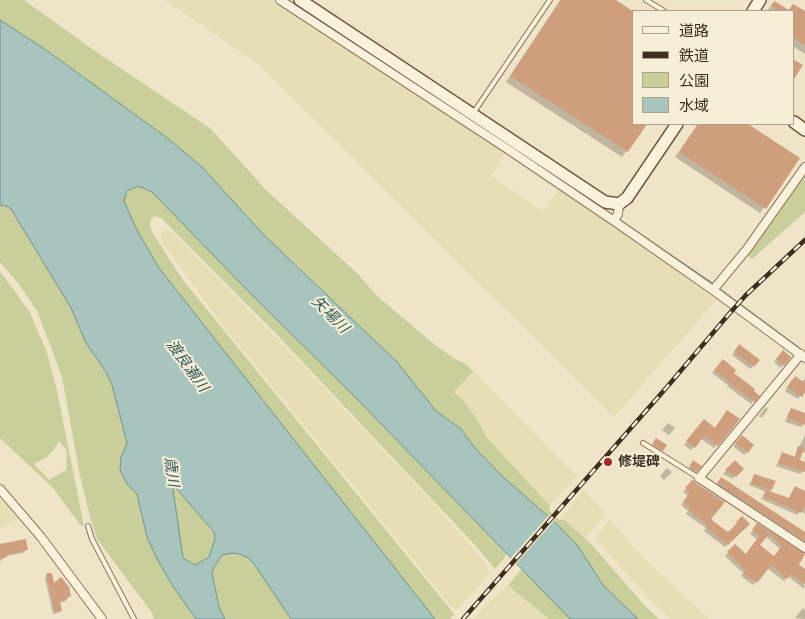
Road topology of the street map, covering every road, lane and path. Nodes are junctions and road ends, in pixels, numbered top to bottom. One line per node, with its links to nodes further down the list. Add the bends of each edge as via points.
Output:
1 (280, 0): 10 (street)
2 (300, 0): 6 (street)
3 (550, 0): 6 (lane)
4 (646, 0): 5 (lane)
5 (662, 10)
6 (473, 115): 9 (street, via 599,199)
7 (676, 125): 9 (street, via 628,198)
8 (805, 167): 11 (street, via 747,249)
9 (619, 204): 10 (street)
10 (614, 220): 11 (street)
11 (713, 290): 12 (street)
12 (803, 356): 14 (street)
13 (643, 443): 14 (lane)
14 (698, 478): 17 (street)
15 (0, 489): 18 (street)
16 (88, 526): 19 (lane)
17 (805, 548)
18 (102, 619)
19 (134, 619)

